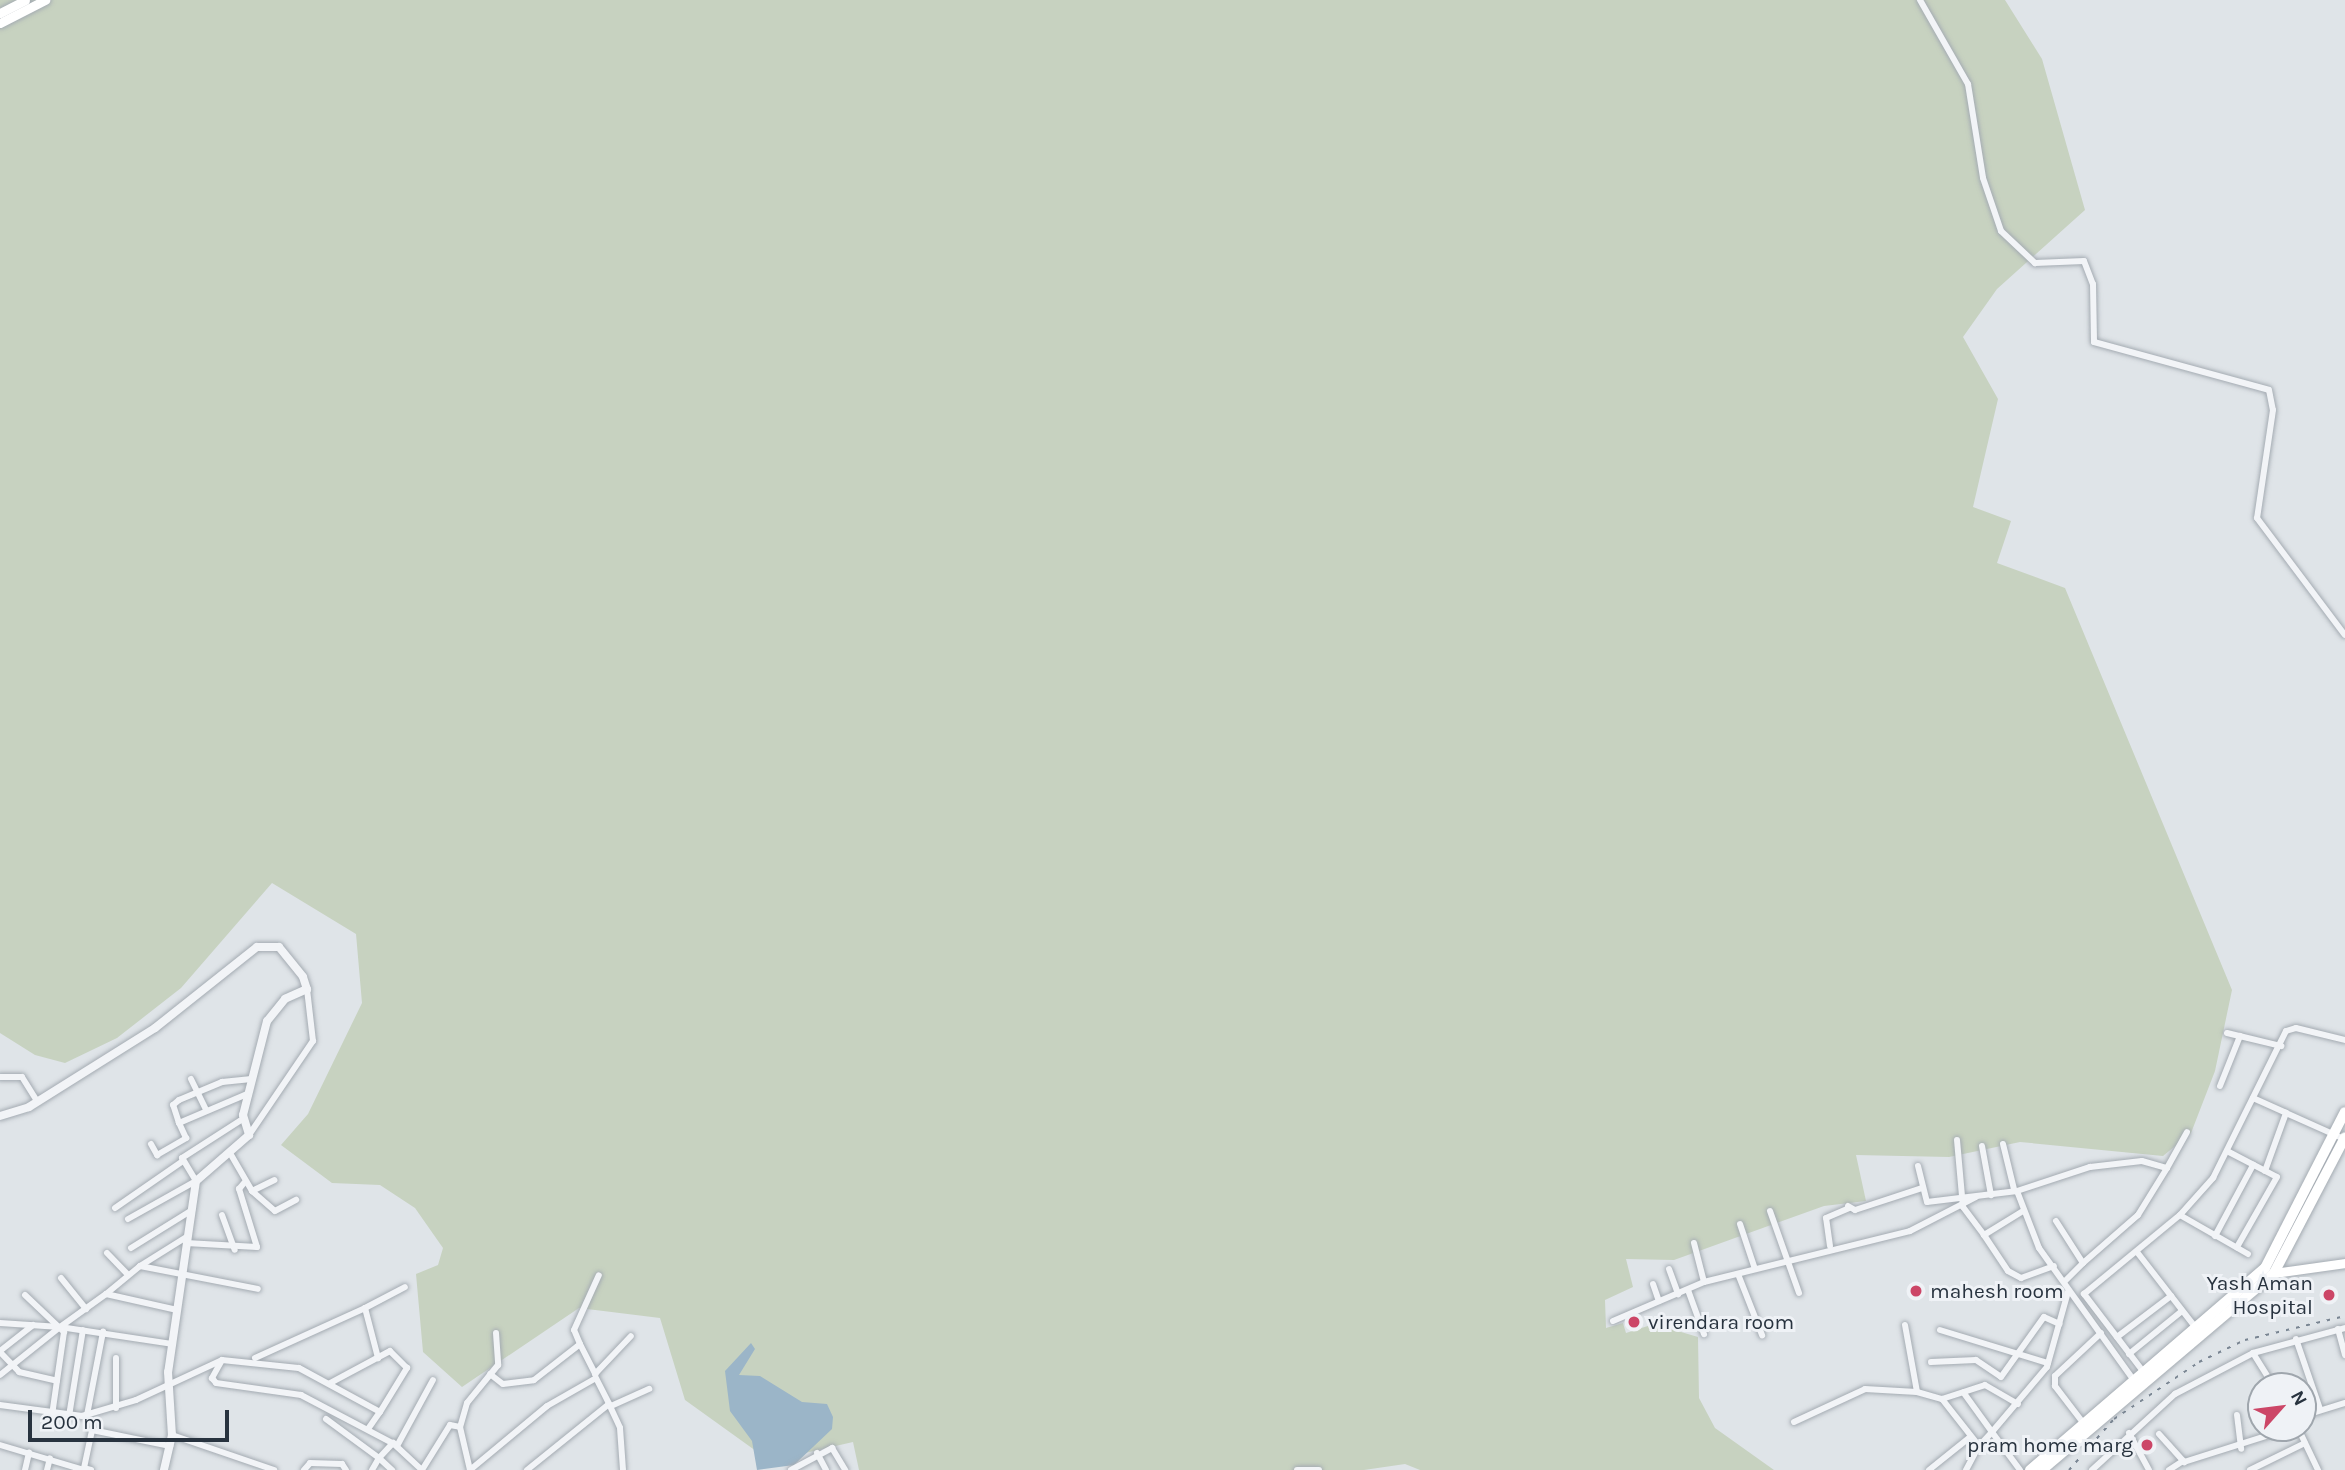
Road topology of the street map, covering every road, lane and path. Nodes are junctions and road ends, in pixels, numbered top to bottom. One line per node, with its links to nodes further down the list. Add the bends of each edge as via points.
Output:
1 (25, 0): 4 (main road)
2 (45, 0): 5 (main road)
3 (1920, 0): 6 (street, via 1965,75 1986,191 2004,237 2035,263 2084,261 2093,284 2094,342 2254,381 2269,390 2273,410 2257,518)
4 (0, 13)
5 (0, 23)
6 (2345, 635)
7 (307, 989): 14 (street, via 272,1011); 19 (street, via 285,950 257,947 155,1028); 27 (street, via 313,1041)
8 (2227, 1033): 9 (street)
9 (2241, 1036): 11 (street); 15 (street)
10 (2345, 1040): 11 (street, via 2291,1027)
11 (2281, 1045): 18 (street)
12 (0, 1077): 19 (street, via 22,1077)
13 (191, 1079): 16 (street)
14 (249, 1079): 16 (street); 17 (street)
15 (2220, 1086)
16 (198, 1093): 20 (street); 25 (street, via 173,1105)
17 (247, 1094): 20 (street); 24 (street)
18 (2253, 1098): 21 (street); 34 (street)
19 (37, 1101): 22 (street)
20 (206, 1110): 25 (street)
21 (2286, 1113): 28 (street); 40 (street)
22 (0, 1116)
23 (2344, 1117): 28 (highway)
24 (244, 1118): 27 (street); 36 (street)
25 (180, 1123): 32 (street, via 186,1138)
26 (2188, 1132): 39 (street)
27 (249, 1135): 35 (street)
28 (2342, 1137): 79 (highway); 108 (highway, via 2271,1261)
29 (1957, 1140): 48 (street)
30 (151, 1144): 32 (street, via 157,1156)
31 (2003, 1144): 45 (street)
32 (173, 1146): 36 (street)
33 (1982, 1146): 47 (street)
34 (2227, 1151): 37 (street); 57 (street, via 2213,1178)
35 (230, 1153): 42 (street); 43 (street)
36 (183, 1159): 42 (street); 52 (street)
37 (2253, 1165): 40 (street); 62 (street)
38 (1918, 1166): 44 (street)
39 (2167, 1168): 45 (street, via 2142,1161 2090,1167); 73 (street, via 2138,1215)
40 (2265, 1171): 66 (street, via 2277,1177)
41 (275, 1180): 46 (street)
42 (196, 1181): 53 (street); 58 (street)
43 (244, 1182): 46 (street); 68 (street, via 241,1197 258,1243 250,1252)
44 (1922, 1188): 48 (street, via 1927,1202); 65 (street, via 1849,1207 1826,1218)
45 (2016, 1190): 47 (street); 55 (street)
46 (252, 1191): 50 (street, via 275,1211)
47 (1992, 1195): 49 (street)
48 (1965, 1196): 49 (street); 51 (street)
49 (1976, 1197): 51 (street)
50 (296, 1200)
51 (1963, 1207): 61 (street); 65 (street, via 1910,1231)
52 (115, 1208)
53 (192, 1210): 63 (street); 67 (street)
54 (1770, 1211): 72 (street)
55 (2023, 1211): 61 (street); 76 (street)
56 (222, 1214): 68 (street)
57 (2179, 1214): 62 (street); 69 (street)
58 (128, 1219)
59 (2056, 1221): 73 (street)
60 (1740, 1224): 78 (street)
61 (1984, 1235): 76 (street, via 2008,1271 2021,1278)
62 (2216, 1236): 66 (street)
63 (187, 1240): 68 (street); 75 (street); 83 (street)
64 (1694, 1243): 86 (street)
65 (1830, 1246): 72 (street)
66 (2237, 1247): 71 (street)
67 (131, 1248)
68 (235, 1250)
69 (2137, 1252): 96 (street); 118 (street, via 2084,1294)
70 (107, 1253): 80 (street)
71 (2248, 1254)
72 (1785, 1260): 78 (street); 92 (street)
73 (2083, 1263): 85 (street)
74 (2345, 1263): 79 (main road)
75 (140, 1266): 80 (street); 83 (street)
76 (2054, 1266): 85 (street)
77 (1669, 1269): 94 (street)
78 (1755, 1269): 81 (street)
79 (2274, 1273): 207 (highway)
80 (127, 1274): 93 (street)
81 (1738, 1274): 86 (street); 116 (street)
82 (598, 1275): 120 (street, via 574,1330)
83 (182, 1277): 89 (street); 100 (street)
84 (61, 1278): 99 (street)
85 (2065, 1281): 91 (street)
86 (1704, 1282): 90 (street)
87 (1653, 1284): 97 (street)
88 (405, 1287): 98 (street)
89 (258, 1289)
90 (1688, 1290): 94 (street); 115 (street)
91 (2068, 1292): 104 (street); 114 (street)
92 (1799, 1293)
93 (106, 1294): 99 (street); 100 (street)
94 (1678, 1294): 97 (street)
95 (25, 1295): 107 (street)
96 (2171, 1296): 101 (street); 118 (street)
97 (1659, 1301): 102 (street)
98 (365, 1308): 127 (street); 129 (street)
99 (86, 1309): 107 (street)
100 (177, 1310): 121 (street)
101 (2182, 1311): 108 (street); 125 (street)
102 (1613, 1321)
103 (0, 1323): 105 (street)
104 (2060, 1324): 122 (street, via 2044,1317); 132 (street)
105 (33, 1325): 107 (street); 123 (street)
106 (1905, 1325): 147 (street)
107 (60, 1327): 110 (street); 133 (street); 142 (street)
108 (2196, 1328): 135 (highway)
109 (2342, 1329): 119 (street); 126 (street)
110 (83, 1330): 112 (street); 161 (street)
111 (1940, 1330): 122 (street)
112 (103, 1332): 121 (street); 159 (street)
113 (496, 1333): 137 (street, via 498,1365)
114 (2101, 1333): 140 (street); 163 (street, via 2056,1376 2055,1386)
115 (1704, 1334)
116 (1762, 1335)
117 (631, 1336): 139 (street)
118 (2117, 1337): 125 (street)
119 (2296, 1339): 124 (street); 155 (street)
120 (580, 1344): 137 (street, via 534,1380 503,1384); 139 (street)
121 (172, 1345): 143 (street)
122 (2022, 1350): 132 (street); 134 (street, via 2001,1377)
123 (0, 1352): 133 (street)
124 (2253, 1353): 136 (street); 168 (street, via 2175,1394)
125 (2129, 1354): 135 (street)
126 (2345, 1355)
127 (378, 1357): 144 (street); 157 (street, via 391,1351 407,1368)
128 (116, 1358): 154 (street)
129 (253, 1359): 130 (street); 144 (street, via 288,1364)
130 (222, 1360): 143 (street); 166 (street, via 215,1383 301,1395)
131 (1931, 1362): 134 (street, via 1976,1360)
132 (2048, 1363): 151 (street)
133 (9, 1367): 138 (street); 142 (street)
134 (1989, 1370): 145 (street)
135 (2142, 1370): 140 (highway)
136 (2265, 1372)
137 (491, 1374): 165 (street, via 467,1403)
138 (0, 1375)
139 (595, 1376): 153 (street); 165 (street, via 547,1406 470,1470)
140 (2132, 1378): 163 (highway)
141 (433, 1380): 174 (street)
142 (57, 1381): 158 (street)
143 (167, 1383): 154 (street); 170 (street)
144 (330, 1383): 157 (street)
145 (1985, 1385): 148 (street); 151 (street)
146 (649, 1389): 153 (street)
147 (1917, 1392): 149 (street); 164 (street, via 1865,1389)
148 (1963, 1392): 149 (street); 167 (street)
149 (1942, 1399): 171 (street)
150 (2345, 1403): 155 (street)
151 (2018, 1404): 167 (street)
152 (0, 1405): 158 (street)
153 (610, 1405): 197 (street); 198 (street, via 623,1443)
154 (116, 1408): 159 (street)
155 (2320, 1409): 156 (street)
156 (2317, 1410)
157 (380, 1412): 166 (street)
158 (52, 1415): 161 (street)
159 (87, 1415): 161 (street)
160 (2237, 1415): 178 (street)
161 (69, 1416)
162 (326, 1419): 182 (street)
163 (2081, 1420): 206 (highway)
164 (1794, 1422)
165 (460, 1427): 196 (street, via 449,1427)
166 (368, 1429): 174 (street)
167 (1992, 1432): 177 (street); 205 (street)
168 (2129, 1433): 208 (street); 209 (street)
169 (2159, 1434): 183 (street)
170 (173, 1435): 176 (street); 185 (street)
171 (1970, 1437): 177 (street); 203 (street)
172 (2258, 1442): 178 (street)
173 (2305, 1443): 212 (street); 213 (street)
174 (395, 1444): 182 (street); 196 (street)
175 (0, 1445): 179 (street)
176 (170, 1446): 186 (street, via 92,1430); 190 (street)
177 (1979, 1446): 204 (street)
178 (2241, 1449): 183 (street)
179 (29, 1452): 181 (street); 188 (street)
180 (817, 1453): 187 (street); 199 (street); 200 (street, via 835,1449)
181 (50, 1458): 186 (street); 189 (street)
182 (379, 1458): 194 (street); 195 (street)
183 (2186, 1461): 210 (street); 211 (street)
184 (1290, 1462): 201 (street)
185 (260, 1468): 191 (street)
186 (86, 1469)
187 (793, 1469)
188 (25, 1470)
189 (47, 1470)
190 (164, 1470)
191 (274, 1470)
192 (304, 1470): 193 (street, via 310,1463 342,1464)
193 (346, 1470)
194 (372, 1470)
195 (392, 1470)
196 (422, 1470)
197 (527, 1470)
198 (623, 1470)
199 (826, 1470)
200 (845, 1470)
201 (1297, 1470): 202 (street)
202 (1319, 1470)
203 (1929, 1470)
204 (1966, 1470)
205 (2020, 1470)
206 (2030, 1470)
207 (2042, 1470)
208 (2092, 1470)
209 (2149, 1470)
210 (2169, 1470)
211 (2192, 1470)
212 (2250, 1470)
213 (2318, 1470)

